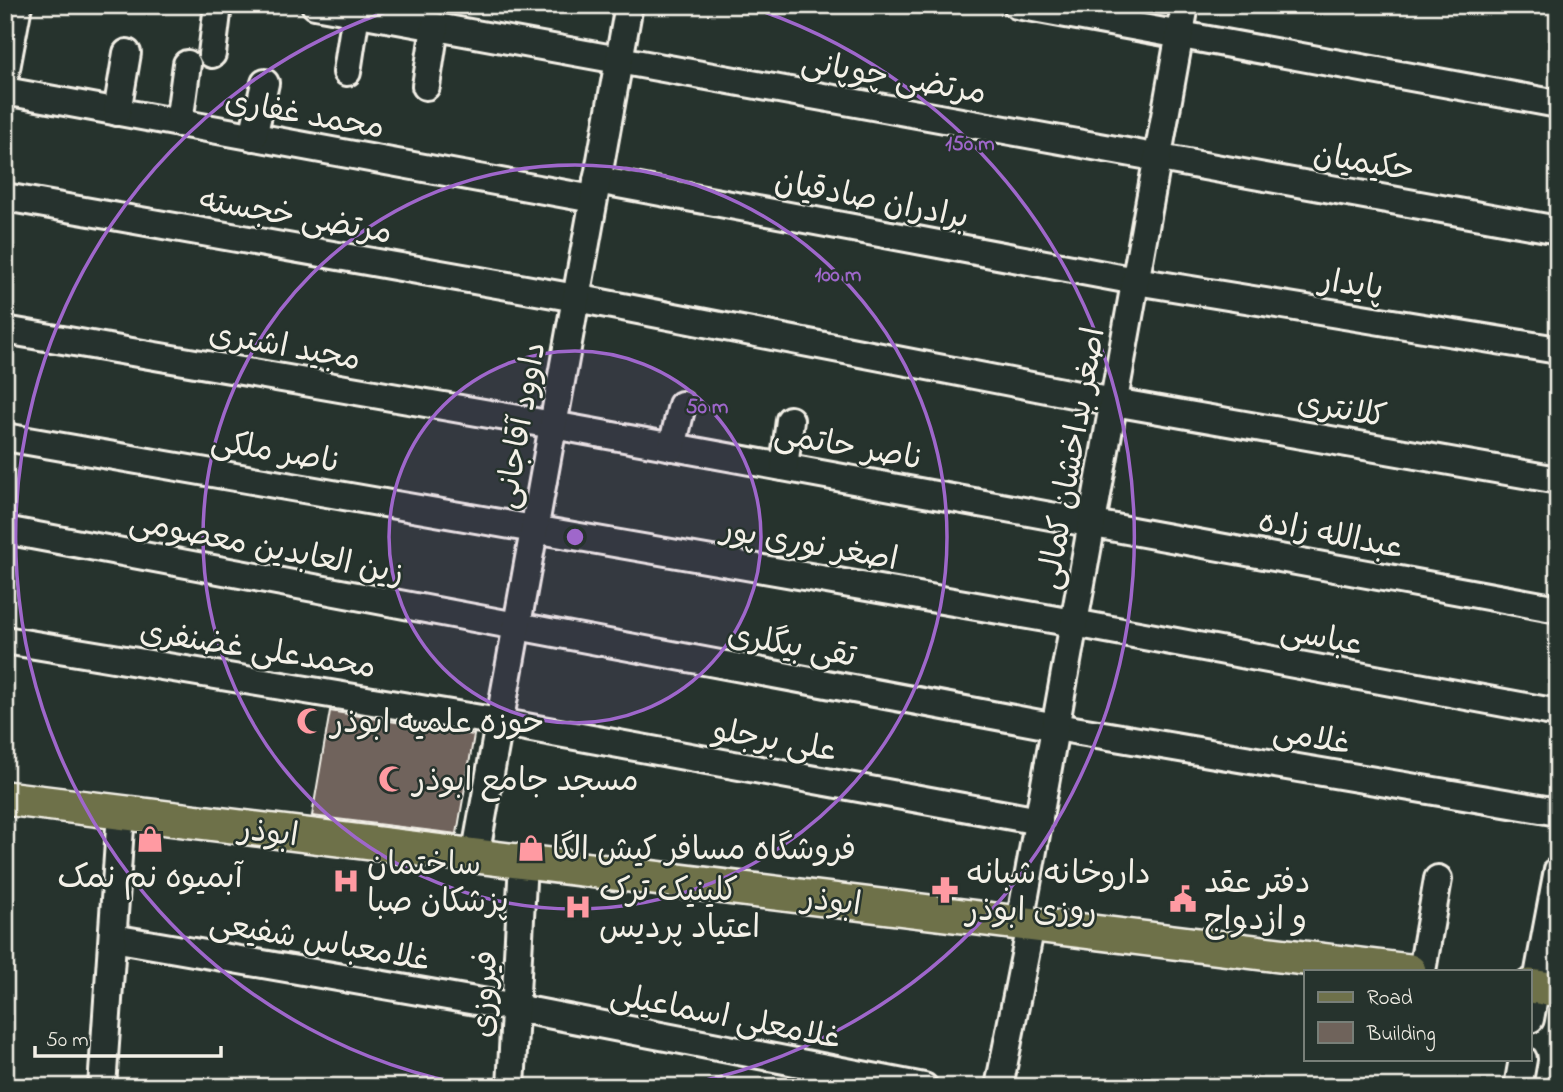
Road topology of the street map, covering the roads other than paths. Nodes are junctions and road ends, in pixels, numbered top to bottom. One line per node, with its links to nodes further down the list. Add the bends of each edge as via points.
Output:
1 (218, 5): 11 (street)
2 (315, 5): 7 (street, مرتضی چوپانی)
3 (629, 5): 12 (street, داوود آقاجانی)
4 (1017, 5): 9 (street)
5 (1185, 5): 9 (street, اصغر بداخشان کمالی)
6 (15, 6): 15 (street)
7 (356, 13): 8 (street, مرتضی چوپانی); 14 (street)
8 (435, 27): 12 (street, مرتضی چوپانی); 17 (street)
9 (1180, 35): 19 (street); 23 (street, اصغر بداخشان کمالی)
10 (127, 53): 20 (street)
11 (212, 54)
12 (619, 60): 23 (street, مرتضی چوپانی); 24 (street, داوود آقاجانی)
13 (187, 64): 21 (street)
14 (347, 72)
15 (5, 74)
16 (265, 83): 22 (street)
17 (426, 86)
18 (5, 91): 20 (street, محمد غفاری)
19 (1558, 104)
20 (117, 112): 21 (street, محمد غفاری)
21 (179, 123): 22 (street, محمد غفاری)
22 (253, 137): 24 (street, محمد غفاری)
23 (1158, 158): 26 (street, حکیمیان); 27 (street, اصغر بداخشان کمالی)
24 (595, 190): 27 (street, برادران صادقیان); 28 (street, داوود آقاجانی)
25 (5, 198): 28 (street, مرتضی خجسته)
26 (1558, 230)
27 (1136, 281): 30 (street, پایدار); 31 (street, اصغر بداخشان کمالی)
28 (576, 298): 31 (street, مرتضی خجسته); 34 (street, داوود آقاجانی)
29 (5, 330): 34 (street, مجید اشتری)
30 (1558, 350)
31 (1114, 402): 38 (street, کلانتری); 39 (street, اصغر بداخشان کمالی)
32 (682, 405): 36 (street)
33 (790, 420): 37 (street)
34 (553, 425): 36 (street, ناصر حاتمی); 40 (street, داوود آقاجانی)
35 (5, 436): 40 (street, ناصر ملکی)
36 (673, 447): 37 (street, ناصر حاتمی)
37 (783, 467): 39 (street, ناصر حاتمی)
38 (1558, 480)
39 (1092, 523): 42 (street, عبدالله زاده); 43 (street, اصغر بداخشان کمالی)
40 (534, 528): 43 (street, اصغر نوری پور); 44 (street, داوود آقاجانی)
41 (5, 530): 44 (street, زین العابدین معصومی)
42 (1558, 609)
43 (1074, 624): 46 (street, عباسی); 48 (street, اصغر بداخشان کمالی)
44 (517, 627): 47 (street, داوود آقاجانی); 48 (street, تقی بیگلری)
45 (5, 640): 47 (street, محمدعلی غضنفری)
46 (1558, 713)
47 (499, 722): 52 (street, علی برجلو); 53 (street, داوود آقاجانی)
48 (1056, 727): 50 (street, غلامی); 52 (street, اصغر بداخشان کمالی)
49 (5, 799): 51 (main road, ابوذر)
50 (1558, 812)
51 (121, 813): 53 (main road, ابوذر); 58 (street)
52 (1039, 821): 57 (street, اصغر بداخشان کمالی)
53 (475, 856): 54 (main road, ابوذر)
54 (523, 862): 57 (main road, ابوذر); 62 (street, فیروزی)
55 (1558, 870): 61 (street)
56 (1438, 879): 60 (street)
57 (1026, 924): 59 (main road, ابوذر); 68 (street, اصغر بداخشان کمالی)
58 (113, 938): 62 (street, غلامعباس شفیعی); 65 (street)
59 (1401, 970)
60 (1422, 970)
61 (1541, 988): 63 (street)
62 (516, 1008): 66 (street, فیروزی); 67 (street, غلامعلی اسماعیلی)
63 (1532, 1014)
64 (1523, 1060): 69 (street)
65 (104, 1086)
66 (511, 1087)
67 (924, 1087)
68 (999, 1087)
69 (1518, 1087)

